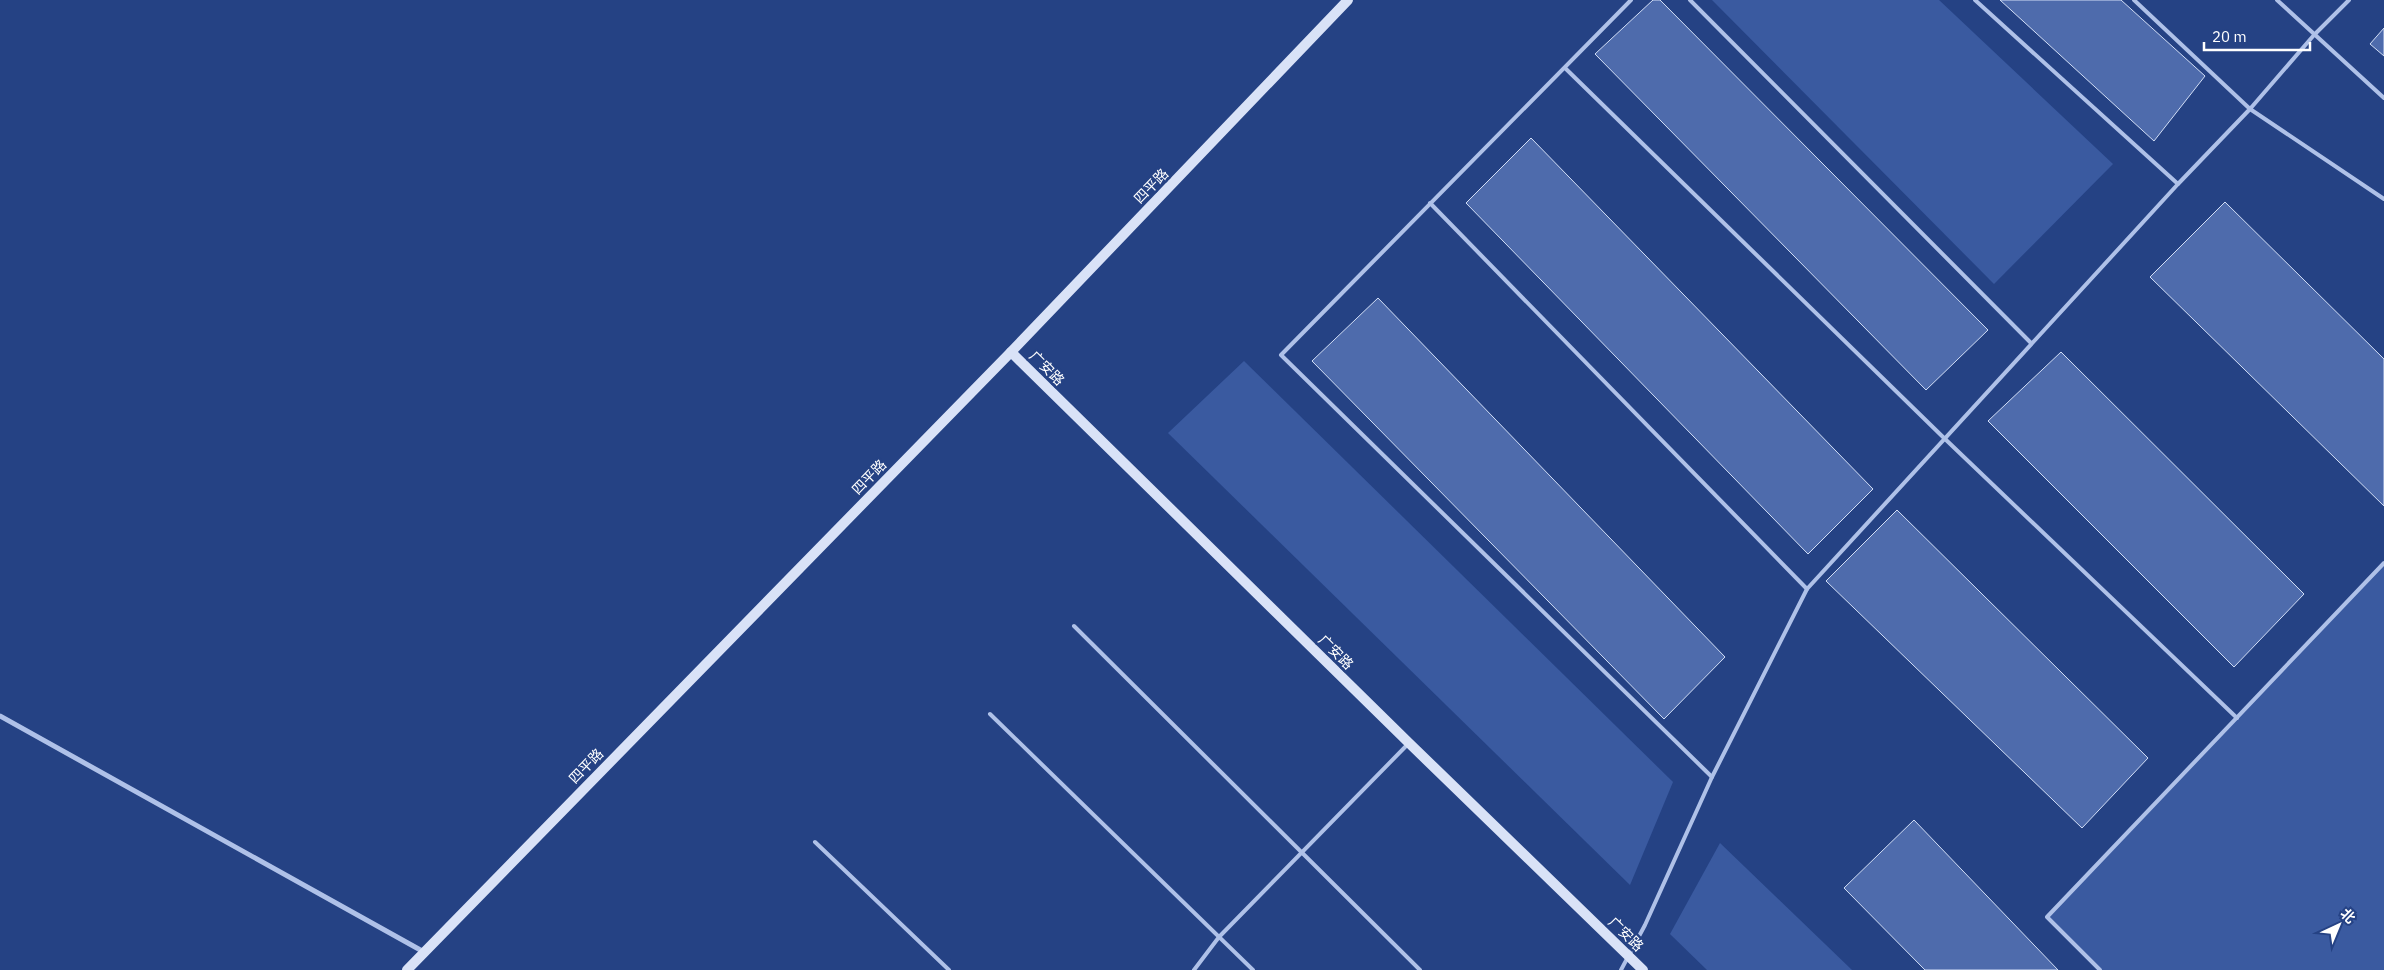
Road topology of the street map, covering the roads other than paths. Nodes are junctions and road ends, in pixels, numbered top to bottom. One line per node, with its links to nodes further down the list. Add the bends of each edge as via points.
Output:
1 (1348, 0): 16 (street, 四平路)
2 (1631, 0): 9 (lane)
3 (1690, 0): 15 (lane)
4 (1975, 0): 12 (lane)
5 (2134, 0): 11 (lane)
6 (2277, 0): 8 (lane)
7 (2349, 0): 8 (lane)
8 (2314, 35): 10 (lane); 11 (lane)
9 (1565, 68): 14 (lane); 17 (lane)
10 (2384, 98)
11 (2250, 109): 12 (lane); 13 (lane)
12 (2178, 184): 15 (lane)
13 (2384, 199)
14 (1430, 204): 19 (lane); 25 (lane, via 1281,355)
15 (2032, 343): 17 (lane)
16 (1011, 352): 24 (street, 广安路); 29 (street, 四平路)
17 (1944, 438): 19 (lane); 23 (lane)
18 (2384, 562): 23 (lane)
19 (1807, 589): 25 (lane)
20 (1074, 626): 27 (lane)
21 (990, 714): 28 (lane)
22 (0, 716): 29 (street)
23 (2236, 718): 38 (lane, via 2047,917)
24 (1409, 743): 27 (lane); 30 (street, 广安路)
25 (1712, 777): 30 (lane)
26 (815, 842): 32 (lane)
27 (1302, 854): 28 (lane); 35 (lane)
28 (1219, 937): 33 (lane); 34 (lane)
29 (424, 952): 31 (street, 四平路)
30 (1629, 956): 36 (lane); 37 (street, 广安路)
31 (407, 970)
32 (949, 970)
33 (1194, 970)
34 (1253, 970)
35 (1420, 970)
36 (1621, 970)
37 (1643, 970)
38 (2100, 970)

